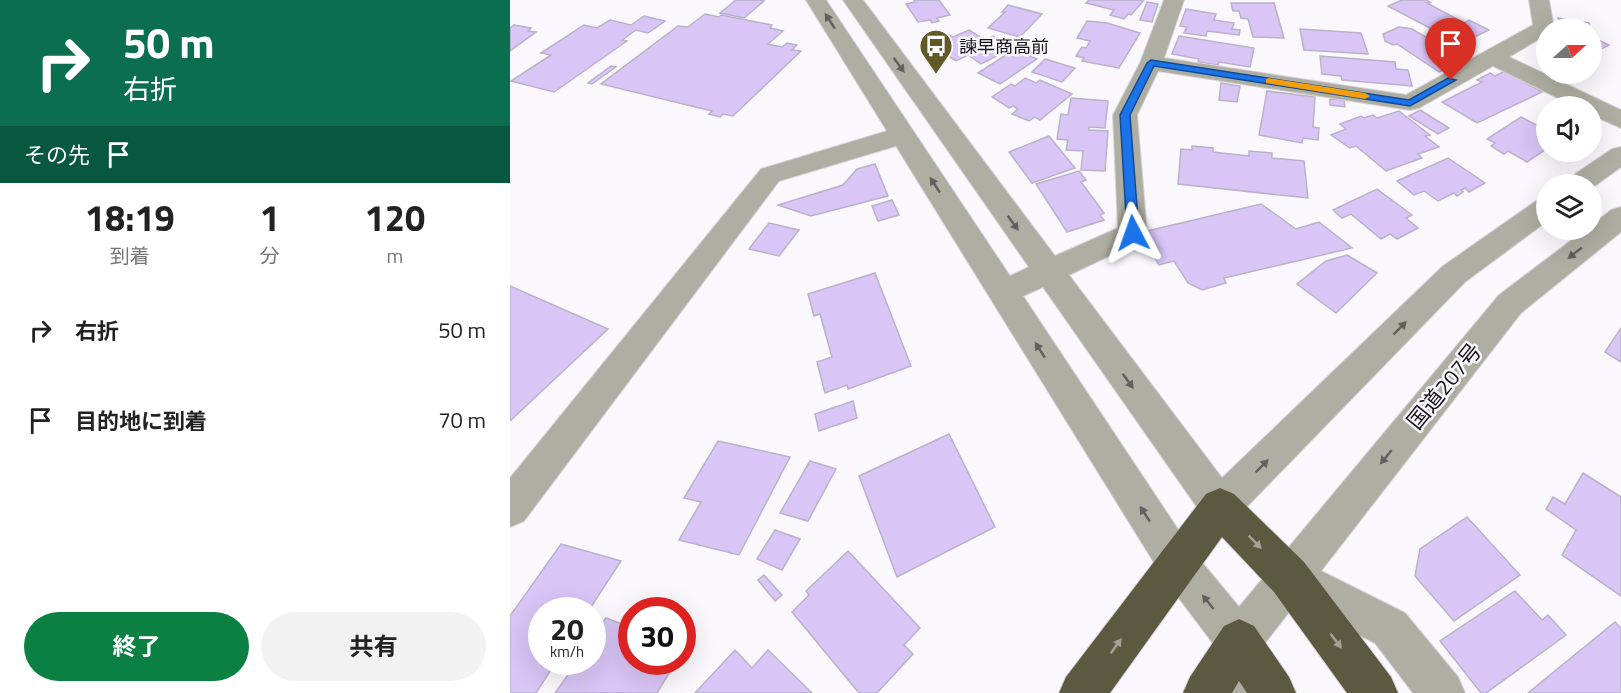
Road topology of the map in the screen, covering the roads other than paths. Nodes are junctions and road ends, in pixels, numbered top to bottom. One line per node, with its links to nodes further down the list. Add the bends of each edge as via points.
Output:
1 (816, 0): 8 (street, one-way to 1)
2 (1174, 0): 6 (street)
3 (1539, 0): 5 (street, via 1544,28)
4 (864, 7): 13 (street, one-way to 13)
5 (1492, 57): 6 (street, via 1410,103); 7 (street)
6 (1151, 63): 13 (street, via 1125,115 1133,233)
7 (1621, 120)
8 (903, 135): 14 (street, one-way to 8); 16 (street, via 770,175)
9 (1621, 155): 10 (street)
10 (1593, 174)
11 (1536, 215): 15 (street, one-way to 11, via 1454,274)
12 (1621, 218): 18 (street, 国道207号, one-way to 18, via 1510,304)
13 (1048, 272): 14 (street); 15 (street, one-way to 15)
14 (1003, 292): 17 (street, one-way to 14)
15 (1220, 507): 17 (highway); 18 (highway, one-way to 18)
16 (510, 508)
17 (1177, 563): 19 (street, one-way to 17); 20 (highway, one-way to 17)
18 (1289, 577): 19 (street, 国道207号); 24 (highway, one-way to 24); 25 (street, via 1390,628)
19 (1239, 641): 21 (highway, 国道207号); 22 (street); 23 (highway)
20 (1082, 693)
21 (1206, 693)
22 (1247, 693)
23 (1273, 693)
24 (1375, 693)
25 (1442, 693)

